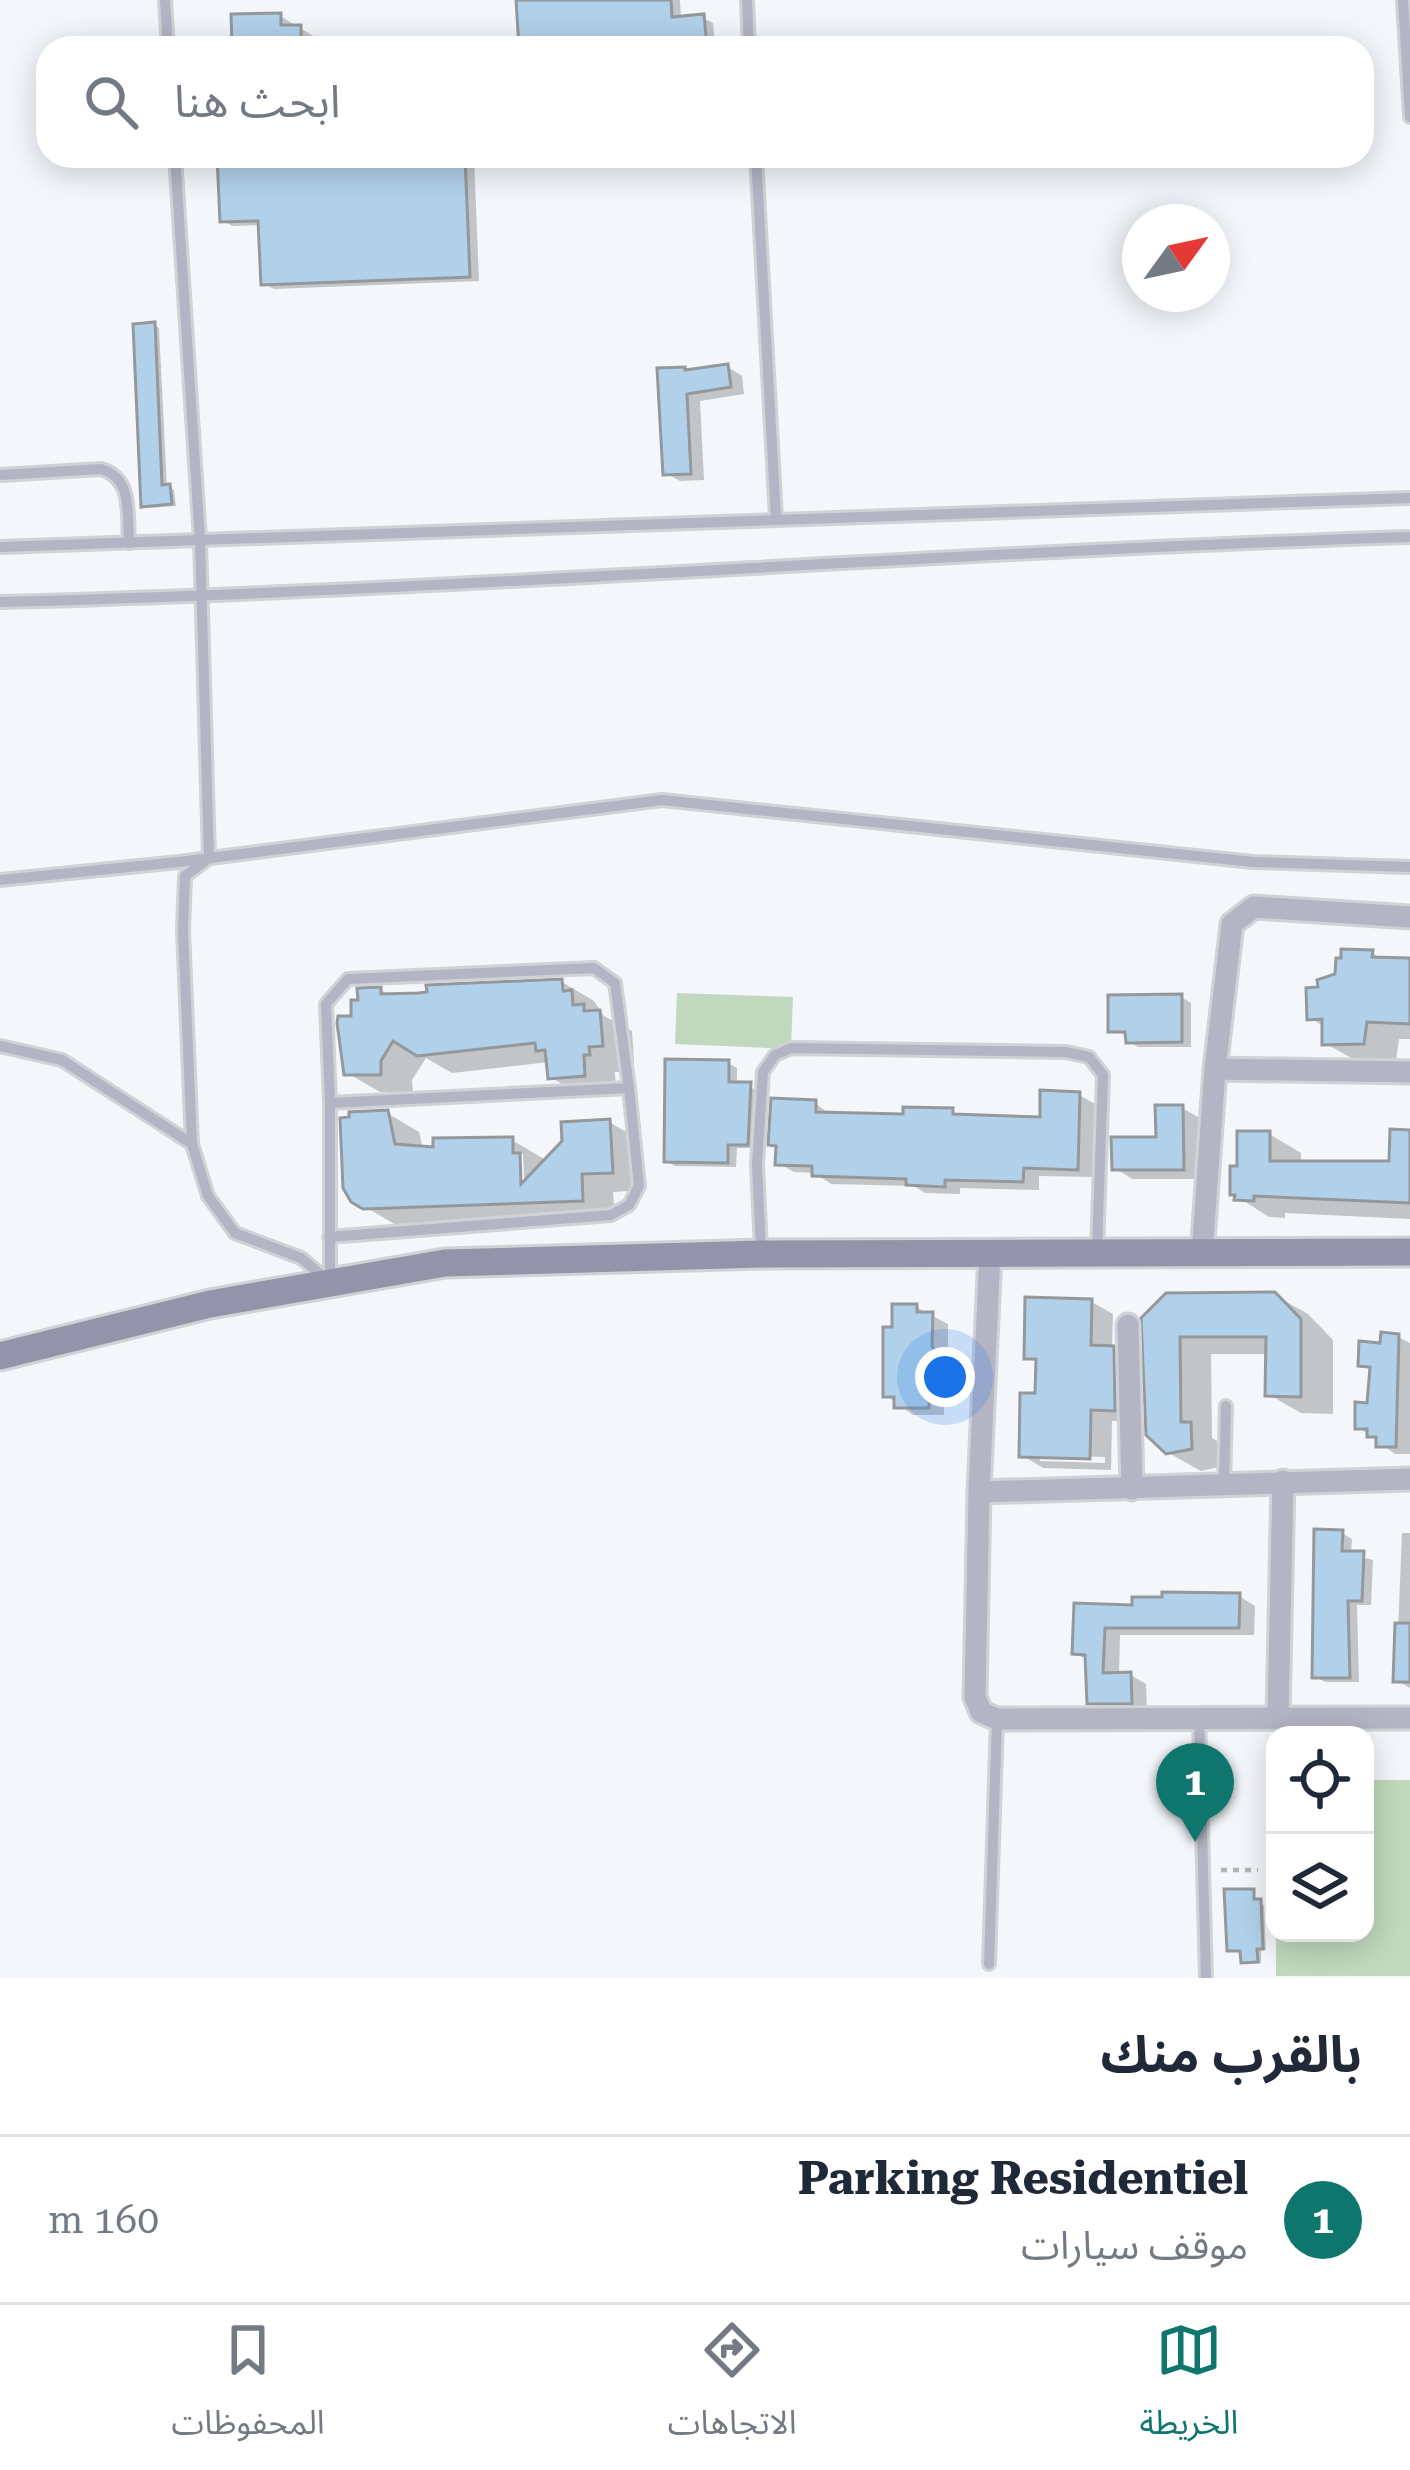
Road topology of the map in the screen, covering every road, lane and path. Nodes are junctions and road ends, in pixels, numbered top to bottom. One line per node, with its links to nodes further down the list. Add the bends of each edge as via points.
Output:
1 (165, 0): 4 (lane)
2 (747, 0): 5 (lane)
3 (1403, 0): 6 (lane)
4 (167, 36)
5 (748, 36)
6 (1410, 117)
7 (176, 168): 13 (lane)
8 (757, 168): 11 (lane)
9 (0, 475): 14 (lane, via 116,473)
10 (1410, 498): 11 (lane)
11 (776, 518): 13 (lane)
12 (1410, 537): 16 (lane)
13 (200, 540): 14 (lane); 16 (lane)
14 (129, 543): 15 (lane)
15 (0, 547)
16 (201, 596): 17 (lane); 18 (lane)
17 (0, 602)
18 (208, 858): 19 (lane, via 662,800 1253,862); 20 (lane); 27 (lane, via 185,877)
19 (1410, 866)
20 (0, 880)
21 (1410, 917): 23 (street, via 1254,907 1243,913 1232,924)
22 (0, 1046): 27 (lane, via 62,1060)
23 (1215, 1069): 24 (street); 33 (street)
24 (1410, 1072)
25 (629, 1088): 26 (lane); 26 (lane, via 615,983 594,968 348,979 326,1004); 28 (lane, via 639,1186 611,1215)
26 (329, 1102): 28 (lane)
27 (192, 1144): 34 (lane, via 208,1196 235,1233 301,1258)
28 (328, 1237): 34 (lane)
29 (1410, 1252): 33 (main road)
30 (990, 1253): 31 (main road); 32 (main road); 42 (street)
31 (761, 1254): 32 (lane, via 763,1072 791,1048 1089,1057 1102,1075); 34 (main road, via 445,1263)
32 (1097, 1255): 33 (main road)
33 (1202, 1255)
34 (330, 1282): 36 (main road)
35 (1128, 1325): 41 (street)
36 (0, 1355)
37 (1226, 1406): 40 (lane)
38 (1410, 1479): 39 (street)
39 (1283, 1481): 40 (street); 43 (street)
40 (1224, 1484): 41 (street)
41 (1132, 1489): 42 (street)
42 (979, 1492): 46 (street, via 975,1697)
43 (1278, 1717): 44 (street); 45 (street)
44 (1199, 1718): 46 (street); 47 (lane)
45 (1410, 1718)
46 (997, 1719): 49 (lane)
47 (1203, 1870): 48 (path); 50 (lane)
48 (1258, 1870)
49 (989, 1964)
50 (1206, 1978)

